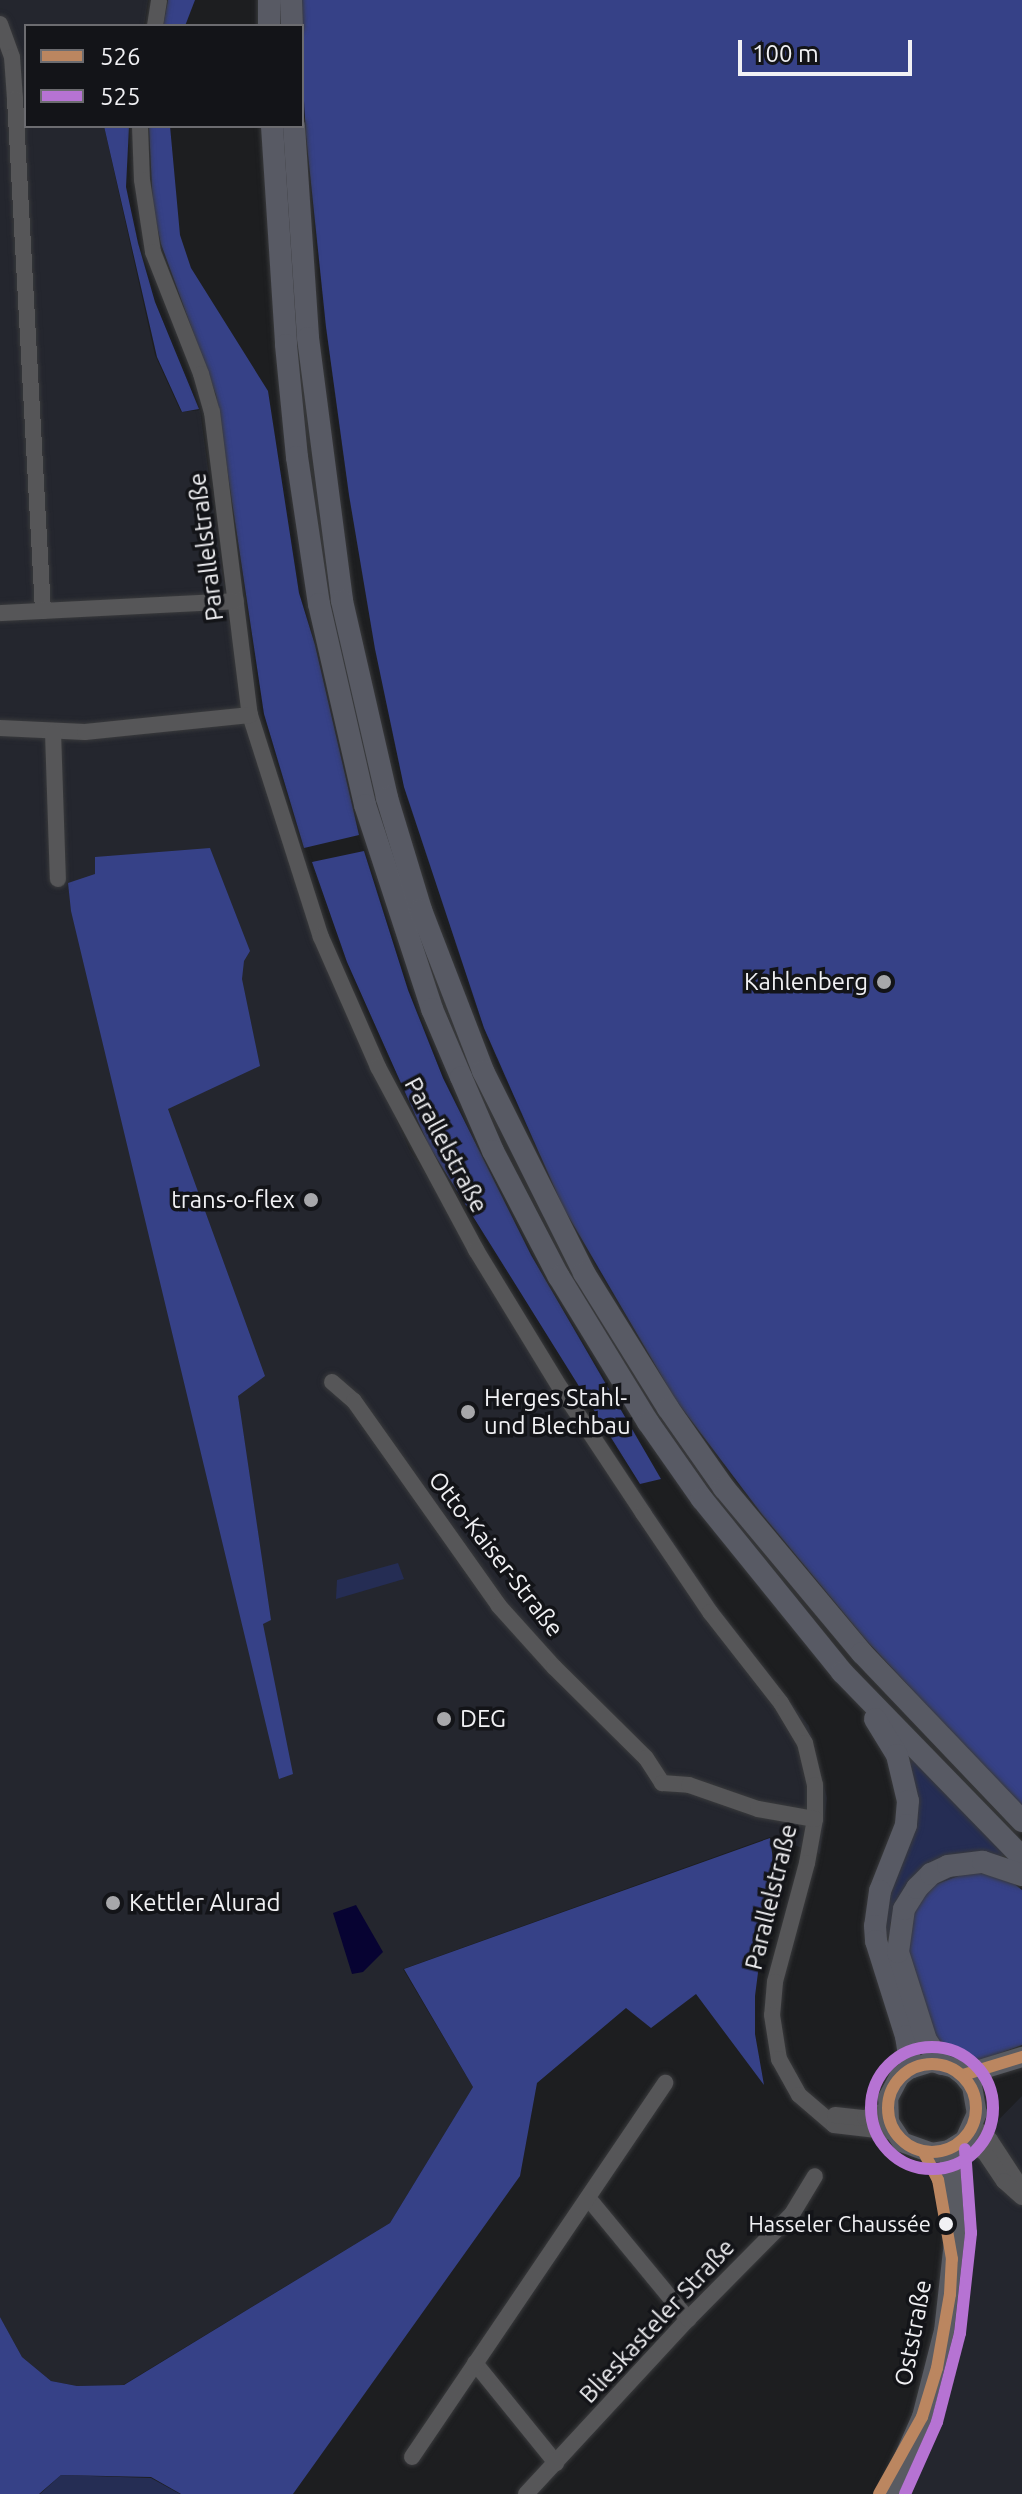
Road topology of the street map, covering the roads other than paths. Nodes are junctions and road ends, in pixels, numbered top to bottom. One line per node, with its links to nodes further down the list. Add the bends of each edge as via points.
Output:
1 (159, 0): 5 (street)
2 (269, 0): 6 (highway)
3 (291, 0): 7 (highway)
4 (0, 24): 12 (street, via 12,57)
5 (155, 24)
6 (269, 24)
7 (292, 24)
8 (140, 128): 11 (street, Parallelstraße, via 153,252 212,412)
9 (272, 128): 19 (highway, via 297,457 319,604 365,805 432,1009 493,1151 600,1347 702,1499)
10 (294, 128): 21 (highway, via 309,352 342,601 387,798 421,910 483,1071 584,1273 724,1488 862,1653)
11 (236, 601): 12 (street); 14 (street, Parallelstraße)
12 (43, 611): 13 (street)
13 (0, 613)
14 (250, 715): 16 (street); 20 (street, Parallelstraße, via 321,937 424,1159 561,1389 710,1612 796,1725 815,1785)
15 (0, 728): 16 (street)
16 (53, 732): 17 (street)
17 (58, 879)
18 (332, 1382): 20 (street, Otto-Kaiser-Straße, via 354,1401 499,1606 646,1758 662,1783 689,1785 758,1809)
19 (842, 1672): 22 (highway); 27 (highway, via 883,1730 904,1778 906,1825 880,1891 875,1926)
20 (815, 1819): 31 (street, Parallelstraße, via 779,1957 772,2015 783,2069)
21 (1022, 1821)
22 (1022, 1857)
23 (1022, 1875): 26 (highway, via 983,1862 948,1866 931,1874 904,1909 898,1952 926,2040)
24 (1022, 2057): 28 (main road)
25 (1022, 2063): 30 (main road)
26 (942, 2064): 27 (main road); 28 (main road)
27 (911, 2068): 32 (main road, via 892,2087)
28 (963, 2075): 30 (main road)
29 (665, 2083): 39 (street)
30 (977, 2100): 34 (main road)
31 (809, 2104): 32 (street, via 846,2118); 33 (street, Parallelstraße, via 834,2125)
32 (887, 2110): 33 (main road)
33 (894, 2132): 35 (main road)
34 (962, 2139): 35 (main road); 37 (street, via 990,2140); 38 (street, via 985,2153); 40 (main road, Oststraße)
35 (924, 2152): 40 (main road, Oststraße, via 938,2180)
36 (815, 2176): 41 (street, Blieskasteler Straße, via 792,2214)
37 (1022, 2189)
38 (1022, 2197)
39 (589, 2199): 41 (street); 42 (street)
40 (952, 2259): 43 (main road, Oststraße, via 944,2331)
41 (688, 2319): 45 (street, Blieskasteler Straße)
42 (475, 2363): 44 (street); 45 (street)
43 (922, 2417): 47 (main road, Oststraße); 48 (main road, Oststraße)
44 (412, 2457)
45 (556, 2463): 46 (street, Blieskasteler Straße)
46 (526, 2494)
47 (879, 2494)
48 (888, 2494)

